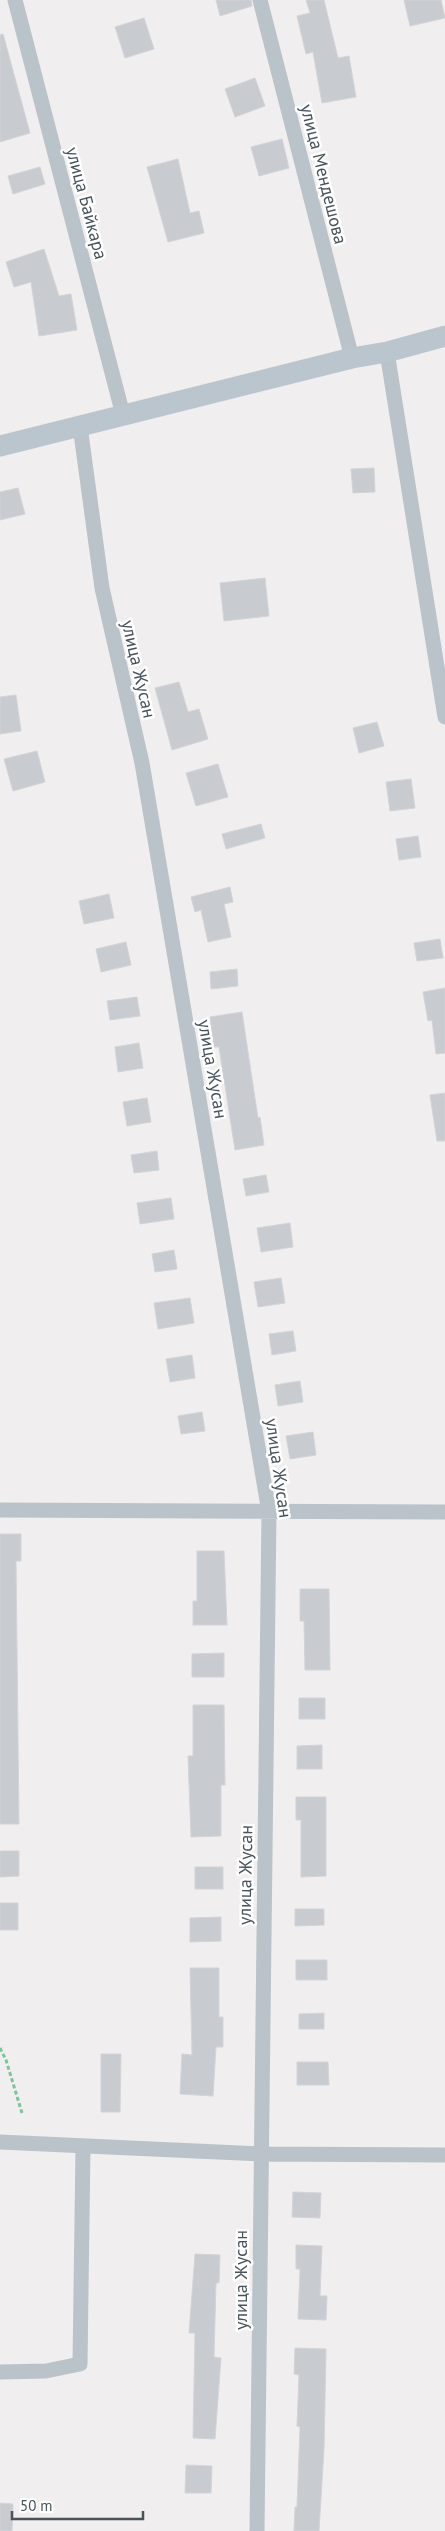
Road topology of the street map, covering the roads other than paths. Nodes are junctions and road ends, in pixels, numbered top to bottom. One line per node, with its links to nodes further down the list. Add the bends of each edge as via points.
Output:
1 (15, 0): 6 (street, улица Байкара)
2 (260, 0): 5 (street, улица Мендешова)
3 (445, 336): 4 (main road)
4 (387, 352): 5 (main road); 9 (street)
5 (352, 358): 6 (main road)
6 (123, 416): 7 (main road)
7 (80, 426): 8 (main road); 11 (street, улица Жусан, via 102,588 142,763)
8 (0, 446)
9 (445, 717)
10 (0, 1510): 11 (street)
11 (269, 1512): 12 (street); 15 (street, улица Жусан)
12 (445, 1512)
13 (0, 2142): 14 (street)
14 (84, 2146): 15 (street); 17 (street, via 80,2364 46,2371)
15 (260, 2154): 16 (street); 18 (street, улица Жусан)
16 (445, 2155)
17 (0, 2372)
18 (257, 2531)

